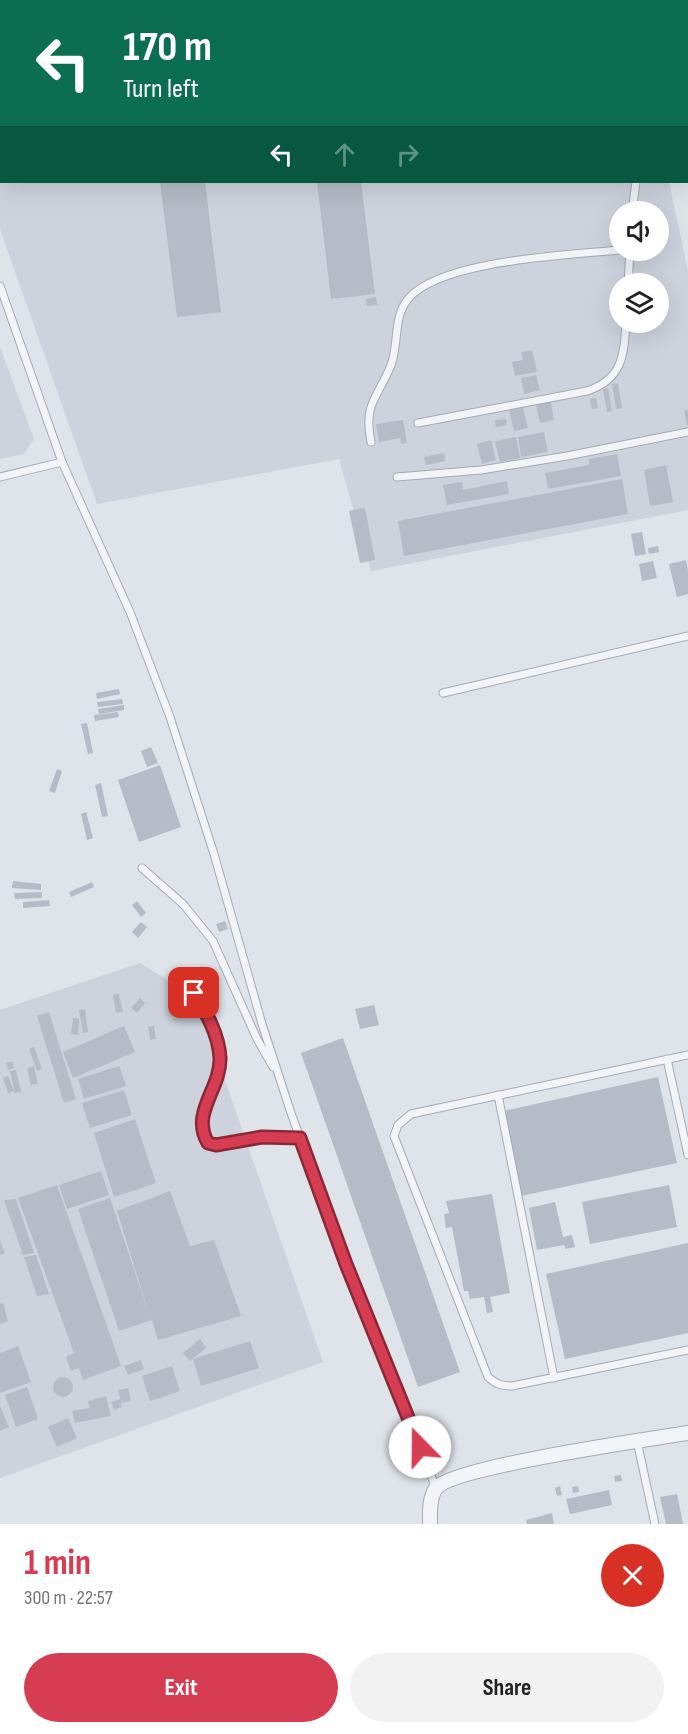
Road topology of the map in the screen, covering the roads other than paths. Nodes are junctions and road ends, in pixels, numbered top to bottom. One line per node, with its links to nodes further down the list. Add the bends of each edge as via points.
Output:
1 (635, 183): 2 (lane)
2 (633, 201)
3 (609, 251): 8 (lane, via 507,262 427,283 408,299 400,313 391,364 371,404 367,424)
4 (0, 286): 9 (lane)
5 (625, 333): 6 (lane, via 622,361 603,385)
6 (418, 423)
7 (688, 432): 11 (lane, via 481,470)
8 (371, 442)
9 (62, 462): 10 (lane); 18 (lane, via 130,612 170,717)
10 (0, 477)
11 (397, 477)
12 (688, 636): 13 (lane)
13 (443, 693)
14 (142, 868): 18 (lane, via 183,904 213,941 257,1040)
15 (194, 993): 20 (lane, via 209,1019 220,1058 201,1122 208,1143 223,1145 262,1137)
16 (688, 1055): 17 (lane)
17 (667, 1059): 19 (lane); 21 (lane)
18 (279, 1077): 20 (lane)
19 (498, 1095): 23 (lane); 23 (lane, via 411,1114 398,1125 394,1136 488,1377 502,1386)
20 (300, 1138): 26 (lane)
21 (688, 1155)
22 (688, 1350): 23 (lane)
23 (554, 1378)
24 (688, 1433): 25 (street)
25 (637, 1441): 26 (street, via 500,1466 449,1479); 28 (lane)
26 (436, 1488): 27 (street)
27 (430, 1524)
28 (655, 1524)

